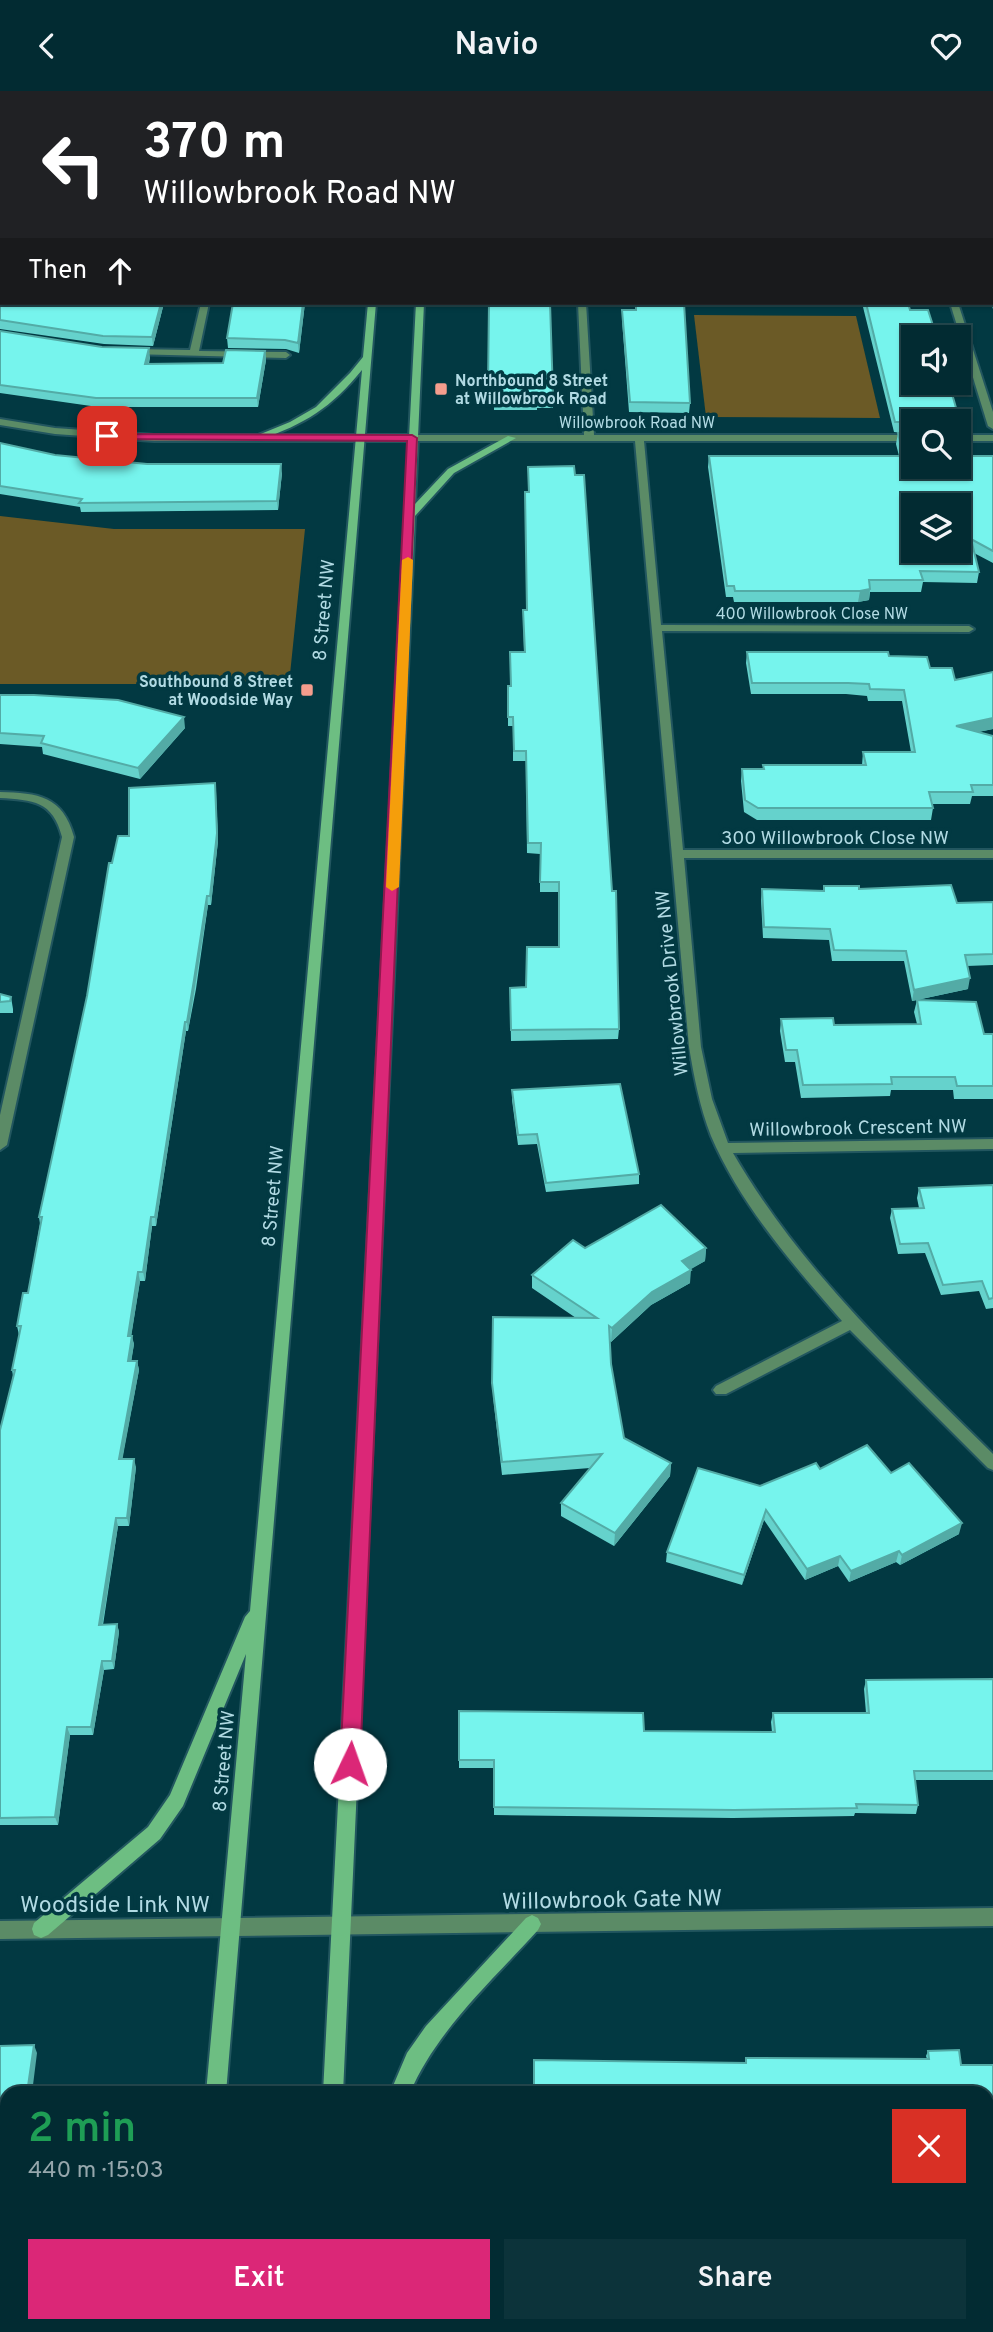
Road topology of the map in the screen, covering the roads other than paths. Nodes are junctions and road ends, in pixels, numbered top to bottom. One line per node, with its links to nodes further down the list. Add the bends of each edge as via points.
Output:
1 (205, 305): 7 (street)
2 (372, 305): 9 (main road, 8 Street NW)
3 (420, 305): 15 (main road)
4 (582, 305): 12 (street)
5 (955, 305): 11 (street)
6 (124, 351): 7 (street)
7 (194, 353): 8 (street)
8 (286, 355)
9 (367, 358): 13 (main road, via 316,413); 14 (main road, 8 Street NW)
10 (0, 422): 13 (street, Willowbrook Road NW, via 107,436)
11 (993, 426)
12 (589, 437): 16 (street, Willowbrook Road NW); 17 (street, Willowbrook Road NW)
13 (256, 438): 14 (street, Willowbrook Road NW)
14 (361, 438): 15 (street, Willowbrook Road NW); 34 (main road, 8 Street NW)
15 (412, 438): 16 (street, Willowbrook Road NW); 21 (main road)
16 (511, 438): 21 (main road, via 451,471)
17 (639, 438): 18 (street, Willowbrook Road NW); 22 (street, Willowbrook Drive NW)
18 (901, 438)
19 (971, 438): 20 (street)
20 (993, 438)
21 (409, 516): 37 (main road)
22 (656, 628): 23 (street, 400 Willowbrook Close NW); 25 (street, Willowbrook Drive NW)
23 (969, 629)
24 (0, 795): 27 (street, via 56,807 68,837)
25 (677, 854): 26 (street, 300 Willowbrook Close NW); 30 (street, Willowbrook Drive NW, via 695,1047 708,1109)
26 (993, 854)
27 (7, 1081): 29 (street)
28 (993, 1144): 30 (street, Willowbrook Crescent NW)
29 (0, 1145)
30 (723, 1148): 31 (street, Willowbrook Drive NW, via 767,1220)
31 (852, 1322): 32 (street); 33 (street, Willowbrook Drive NW)
32 (722, 1389)
33 (993, 1464)
34 (259, 1602): 38 (main road, 8 Street NW); 39 (main road, via 177,1800 155,1833)
35 (993, 1917): 36 (street, Willowbrook Gate NW)
36 (532, 1924): 37 (street, Willowbrook Gate NW); 43 (main road, via 433,2033)
37 (342, 1926): 38 (street, Willowbrook Gate NW); 42 (main road)
38 (231, 1927): 39 (street, Woodside Link NW); 41 (main road, 8 Street NW)
39 (41, 1929): 40 (street, Woodside Link NW)
40 (0, 1930)
41 (217, 2086)
42 (333, 2086)
43 (403, 2086)

